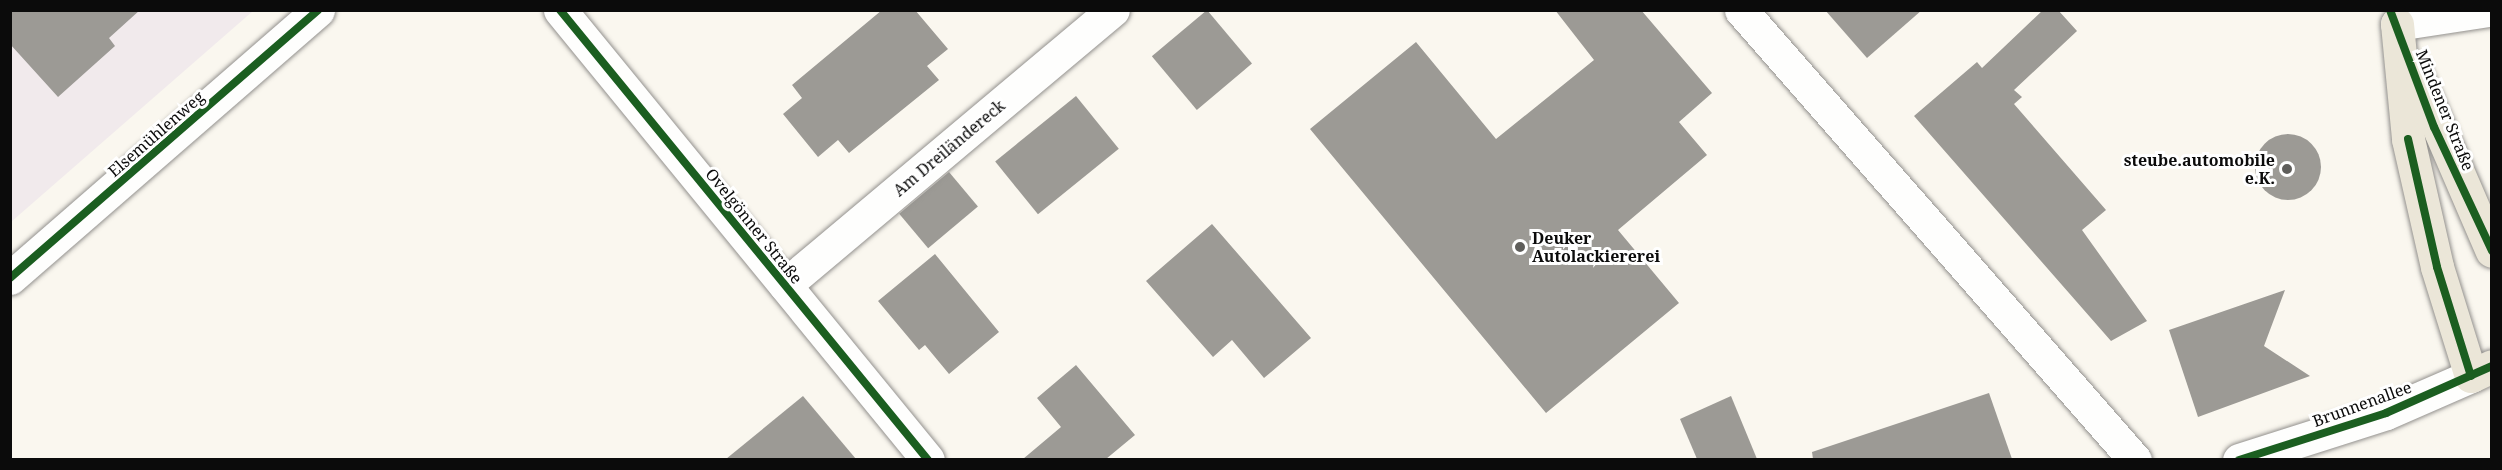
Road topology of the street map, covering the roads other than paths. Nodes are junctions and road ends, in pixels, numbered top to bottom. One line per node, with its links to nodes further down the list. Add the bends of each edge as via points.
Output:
1 (560, 10): 9 (street, Ovelgönner Straße)
2 (1113, 10): 9 (street, Am Dreiländereck)
3 (1741, 10): 12 (street)
4 (2487, 10): 6 (street)
5 (309, 14): 8 (street, Elsemühlenweg)
6 (2394, 17): 7 (main road, Mindener Straße, via 2434,127); 10 (main road, Mindener Straße, via 2408,139 2437,267)
7 (2492, 251)
8 (10, 278)
9 (785, 285): 11 (street, Ovelgönner Straße)
10 (2481, 371): 13 (street, Brunnenallee, via 2386,413)
11 (928, 459)
12 (2135, 459)
13 (2239, 459)

